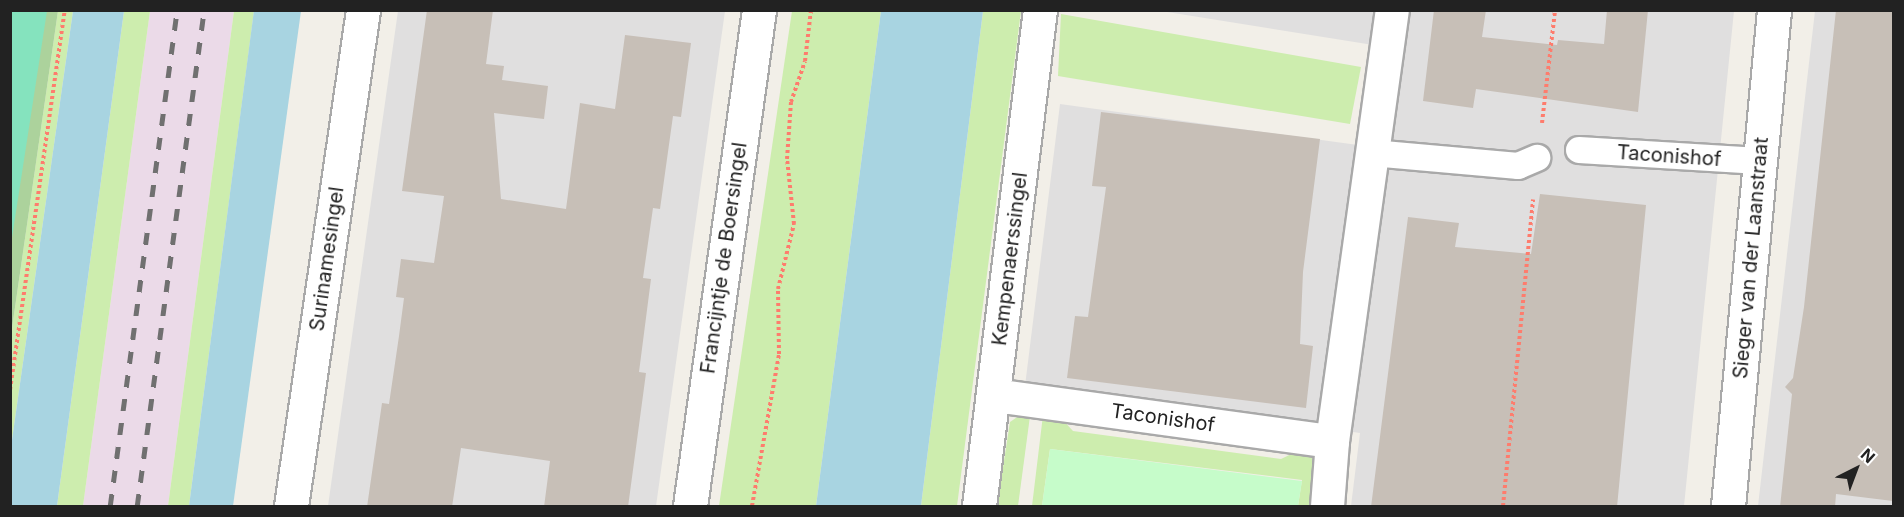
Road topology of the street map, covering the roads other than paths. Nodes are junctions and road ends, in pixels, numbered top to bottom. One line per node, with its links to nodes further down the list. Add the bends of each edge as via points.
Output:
1 (363, 10): 12 (street, Surinamesingel)
2 (759, 10): 13 (street, Francijntje de Boersingel)
3 (1040, 10): 10 (street, Kempenaerssingel)
4 (1392, 10): 7 (street)
5 (1774, 10): 9 (street, Sieger van der Laanstraat)
6 (1579, 150): 9 (lane, Taconishof)
7 (1372, 153): 8 (lane, via 1518,166); 11 (street)
8 (1538, 158)
9 (1760, 161): 16 (street, Sieger van der Laanstraat)
10 (994, 395): 11 (street, Taconishof); 14 (street, Kempenaerssingel)
11 (1332, 441): 15 (street)
12 (291, 507)
13 (690, 507)
14 (979, 507)
15 (1327, 507)
16 (1728, 507)

